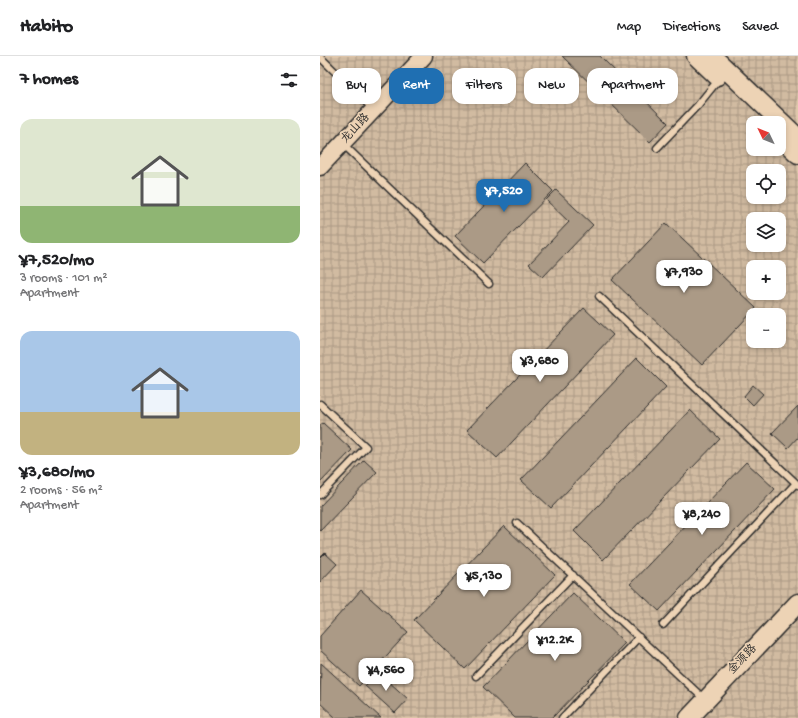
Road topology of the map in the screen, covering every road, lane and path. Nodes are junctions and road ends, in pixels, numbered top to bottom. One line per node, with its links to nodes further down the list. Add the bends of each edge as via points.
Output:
1 (424, 56): 6 (street, 龙山路)
2 (696, 56): 5 (main road)
3 (712, 56): 5 (main road)
4 (320, 57): 6 (lane)
5 (723, 74): 7 (main road); 8 (main road); 11 (lane)
6 (374, 110): 9 (street, 龙山路)
7 (760, 116)
8 (798, 138)
9 (343, 143): 13 (street, 龙山路); 14 (lane)
10 (786, 143): 12 (main road)
11 (657, 148)
12 (798, 154)
13 (320, 167)
14 (489, 284)
15 (599, 296): 17 (lane)
16 (320, 404): 18 (lane, via 366,448)
17 (797, 484): 22 (lane)
18 (320, 495)
19 (517, 522): 20 (lane)
20 (572, 575): 23 (lane); 24 (lane)
21 (798, 603): 25 (main road, 金源路)
22 (663, 625)
23 (638, 637): 25 (lane); 26 (lane)
24 (476, 676)
25 (705, 700): 27 (main road, 金源路)
26 (562, 718)
27 (689, 718)

